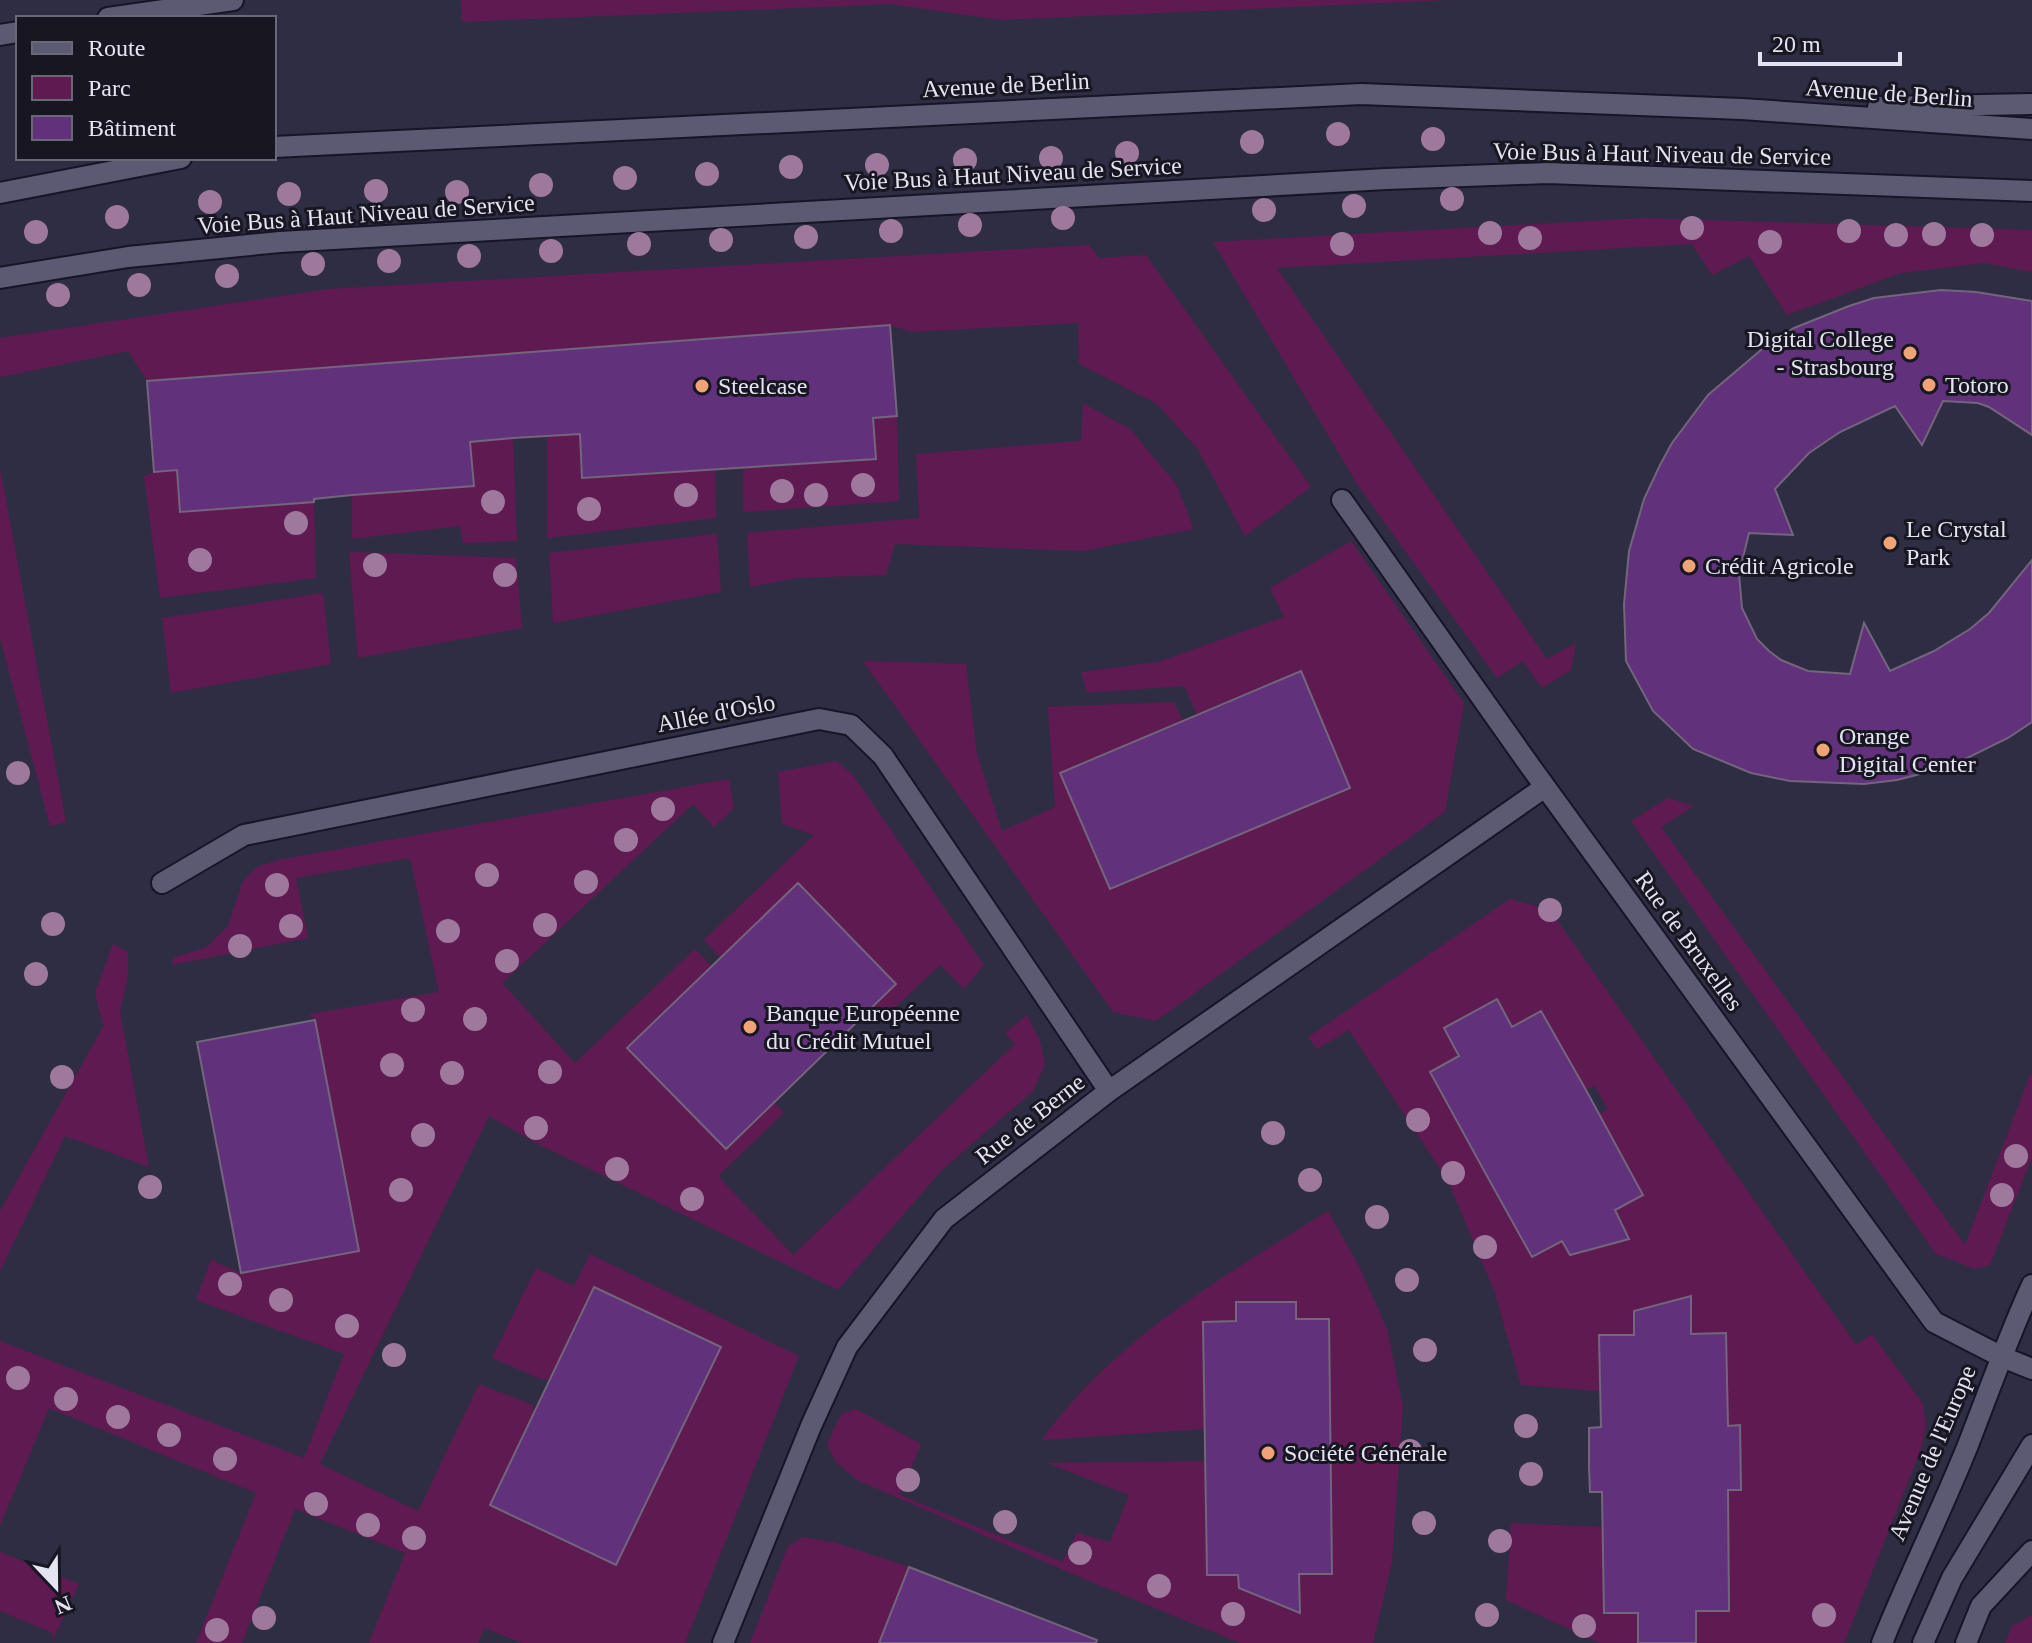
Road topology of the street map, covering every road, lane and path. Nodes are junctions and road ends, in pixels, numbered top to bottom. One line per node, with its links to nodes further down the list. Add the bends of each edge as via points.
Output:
1 (233, 0): 2 (street)
2 (122, 16)
3 (2032, 104): 4 (street, Avenue de Berlin)
4 (1742, 109): 5 (street, Avenue de Berlin); 6 (street, Avenue de Berlin, via 1361,94)
5 (2032, 129)
6 (276, 147)
7 (171, 160): 9 (street)
8 (2032, 191): 10 (street, Voie Bus à Haut Niveau de Service, via 1548,173 1386,179 280,242 128,257)
9 (0, 193)
10 (0, 278)
11 (1342, 500): 12 (street, Rue de Bruxelles)
12 (1545, 787): 14 (street, Rue de Berne); 16 (street, Rue de Bruxelles, via 1934,1322)
13 (162, 883): 14 (street, Allée d'Oslo, via 244,835 819,719 851,725 883,756)
14 (1109, 1091): 20 (street, Rue de Berne, via 944,1219 847,1347)
15 (2032, 1285): 16 (street, Avenue de l'Europe)
16 (2000, 1356): 17 (street, Rue de Bruxelles); 21 (street, Avenue de l'Europe)
17 (2032, 1369)
18 (2032, 1445): 22 (street, via 1952,1578)
19 (2032, 1551): 23 (street, via 1981,1606)
20 (723, 1643)
21 (1882, 1643)
22 (1923, 1643)
23 (1966, 1643)

